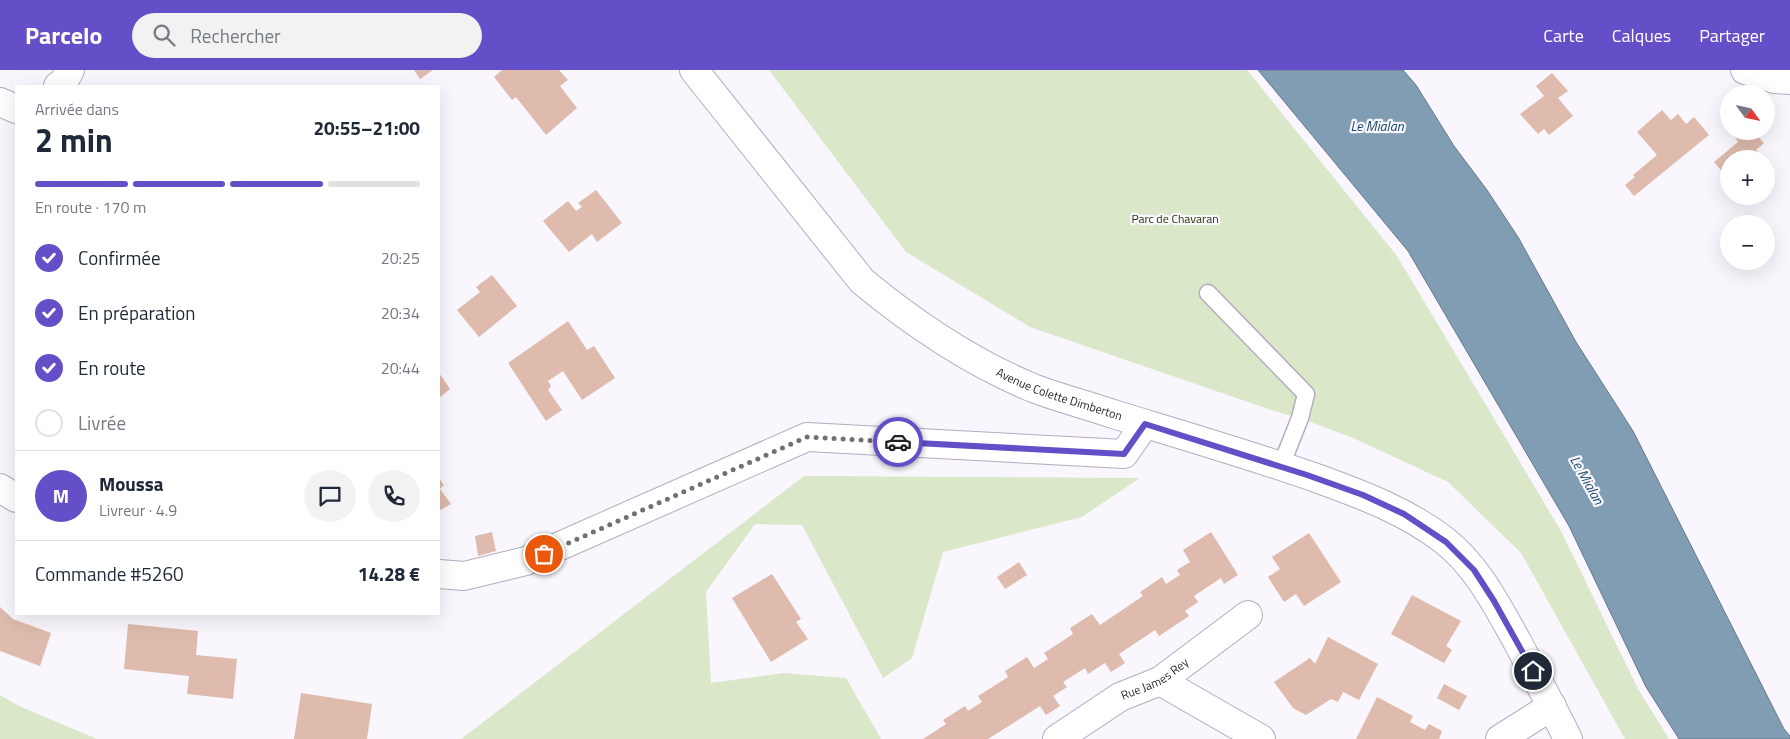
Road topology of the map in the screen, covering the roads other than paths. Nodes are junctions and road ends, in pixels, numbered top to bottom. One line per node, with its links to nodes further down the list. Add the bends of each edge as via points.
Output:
1 (70, 70): 5 (street)
2 (694, 70): 9 (street, Avenue Colette Dimberton, via 862,281 896,309 982,365 1034,389)
3 (1745, 70): 4 (street)
4 (1790, 80)
5 (60, 85)
6 (0, 102): 7 (street)
7 (15, 109)
8 (1208, 293): 10 (lane, via 1306,394)
9 (1145, 424): 10 (street, Avenue Colette Dimberton); 13 (street, via 1124,454 807,437 526,562 464,576)
10 (1281, 466): 16 (street, Avenue Colette Dimberton, via 1379,502 1404,514 1446,542 1474,570)
11 (0, 488): 12 (street)
12 (15, 497)
13 (440, 574)
14 (1248, 615): 15 (street, Rue James Rey)
15 (1160, 681): 17 (street, Rue James Rey, via 1120,697); 18 (street)
16 (1552, 706): 19 (street); 20 (street, Avenue Colette Dimberton)
17 (1057, 739)
18 (1261, 739)
19 (1500, 739)
20 (1568, 739)

